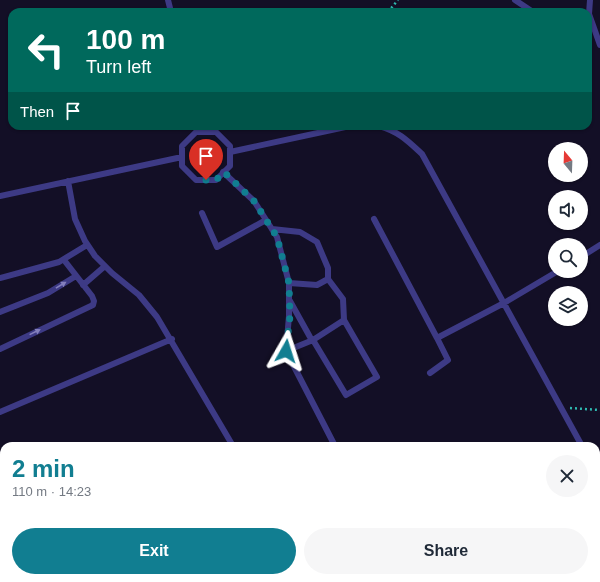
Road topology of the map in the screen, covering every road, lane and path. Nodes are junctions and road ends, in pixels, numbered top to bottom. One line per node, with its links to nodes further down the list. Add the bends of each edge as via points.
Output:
1 (398, 0): 3 (path)
2 (515, 0): 4 (lane)
3 (391, 8)
4 (527, 8)
5 (592, 22): 6 (lane)
6 (600, 45)
7 (194, 130): 12 (lane, via 182,146)
8 (202, 130): 11 (lane, via 216,132 230,146)
9 (332, 130): 11 (lane)
10 (392, 130): 32 (lane, via 422,154)
11 (230, 152): 13 (lane, via 230,166)
12 (182, 157): 13 (lane, via 182,166 196,180 216,180); 14 (lane)
13 (224, 172): 17 (lane, via 254,201)
14 (68, 181): 15 (lane); 20 (lane, via 75,219)
15 (0, 196)
16 (202, 213): 17 (lane, via 217,248)
17 (266, 220): 19 (lane)
18 (374, 220): 35 (lane)
19 (272, 229): 28 (lane, via 300,232 317,242 328,268); 29 (lane, via 277,237)
20 (86, 243): 23 (lane); 24 (lane)
21 (600, 245): 22 (lane)
22 (588, 253)
23 (64, 260): 25 (lane); 27 (lane)
24 (105, 266): 30 (lane); 36 (lane, via 139,295 158,316)
25 (76, 276): 30 (lane); 33 (lane, one-way to 25, via 48,293)
26 (548, 277): 32 (lane)
27 (0, 278)
28 (328, 279): 29 (lane, via 317,285); 34 (lane, via 343,299)
29 (289, 283): 31 (lane)
30 (83, 285): 38 (lane, one-way to 30, via 93,305 94,301)
31 (290, 300): 37 (lane); 39 (lane)
32 (504, 303): 35 (lane); 41 (lane)
33 (0, 312)
34 (344, 320): 37 (lane); 37 (lane, via 377,377 346,395)
35 (437, 338): 40 (lane, via 448,360)
36 (172, 339): 43 (lane); 44 (lane)
37 (313, 340): 39 (lane)
38 (0, 349)
39 (286, 351): 45 (lane)
40 (430, 372)
41 (562, 408): 42 (path); 46 (lane)
42 (600, 410)
43 (0, 412)
44 (231, 442)
45 (333, 442)
46 (580, 442)

